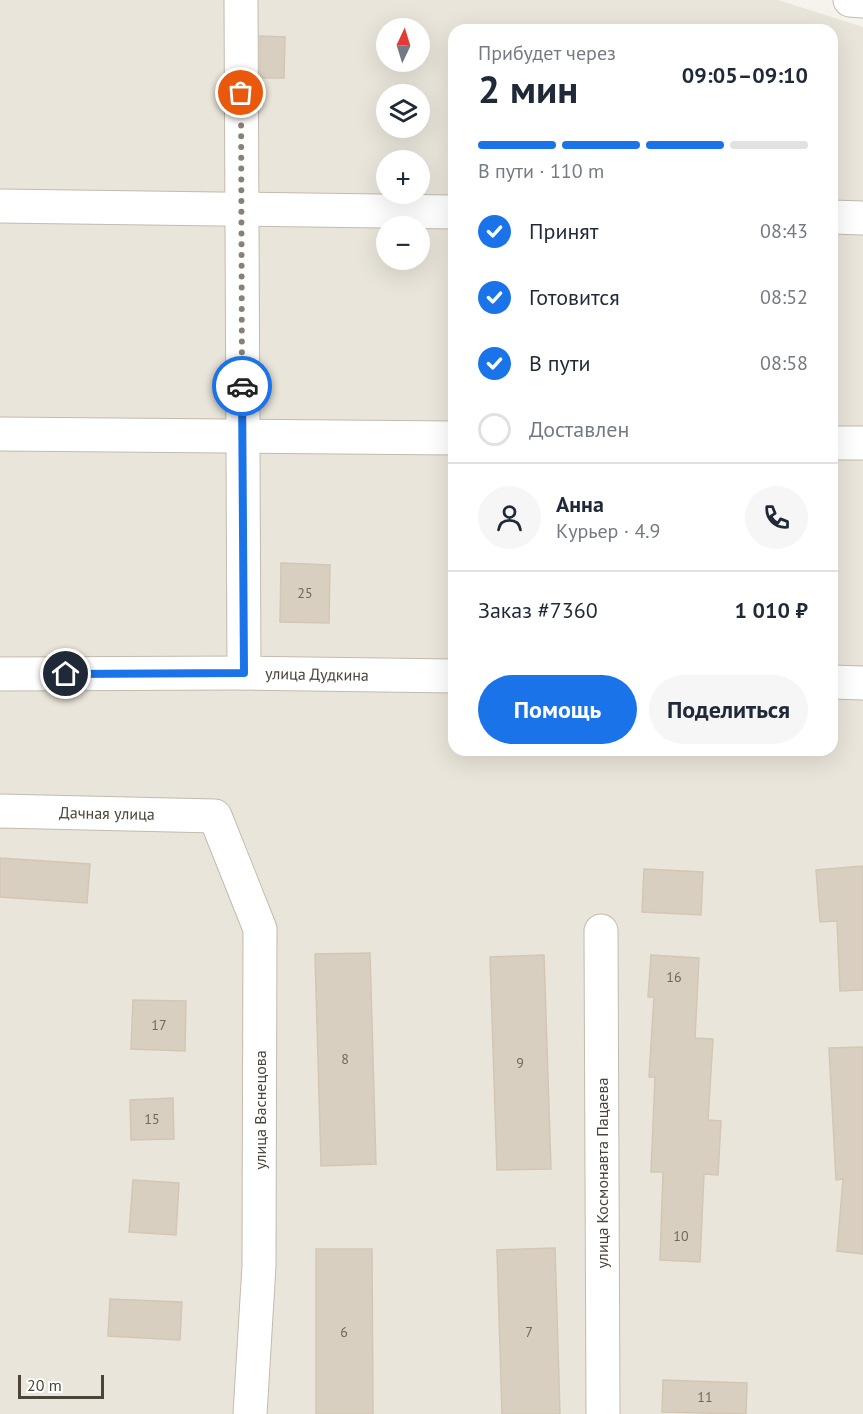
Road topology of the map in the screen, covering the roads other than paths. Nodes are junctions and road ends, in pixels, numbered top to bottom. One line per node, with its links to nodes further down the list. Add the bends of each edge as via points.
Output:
1 (241, 0): 5 (street)
2 (850, 0): 3 (street)
3 (863, 2)
4 (0, 206): 5 (street)
5 (242, 209): 6 (street); 10 (street)
6 (448, 212)
7 (838, 217): 8 (street)
8 (863, 218)
9 (0, 434): 10 (street)
10 (243, 436): 11 (street); 14 (street)
11 (448, 438)
12 (838, 443): 13 (street)
13 (863, 443)
14 (244, 673): 15 (street, улица Дудкина); 16 (street, улица Дудкина)
15 (0, 674)
16 (448, 676)
17 (838, 682): 18 (street)
18 (863, 683)
19 (0, 811): 20 (street, Дачная улица)
20 (214, 816): 22 (street, улица Васнецова, via 260,929 259,1266)
21 (601, 932): 23 (street, улица Космонавта Пацаева)
22 (250, 1414)
23 (603, 1414)

